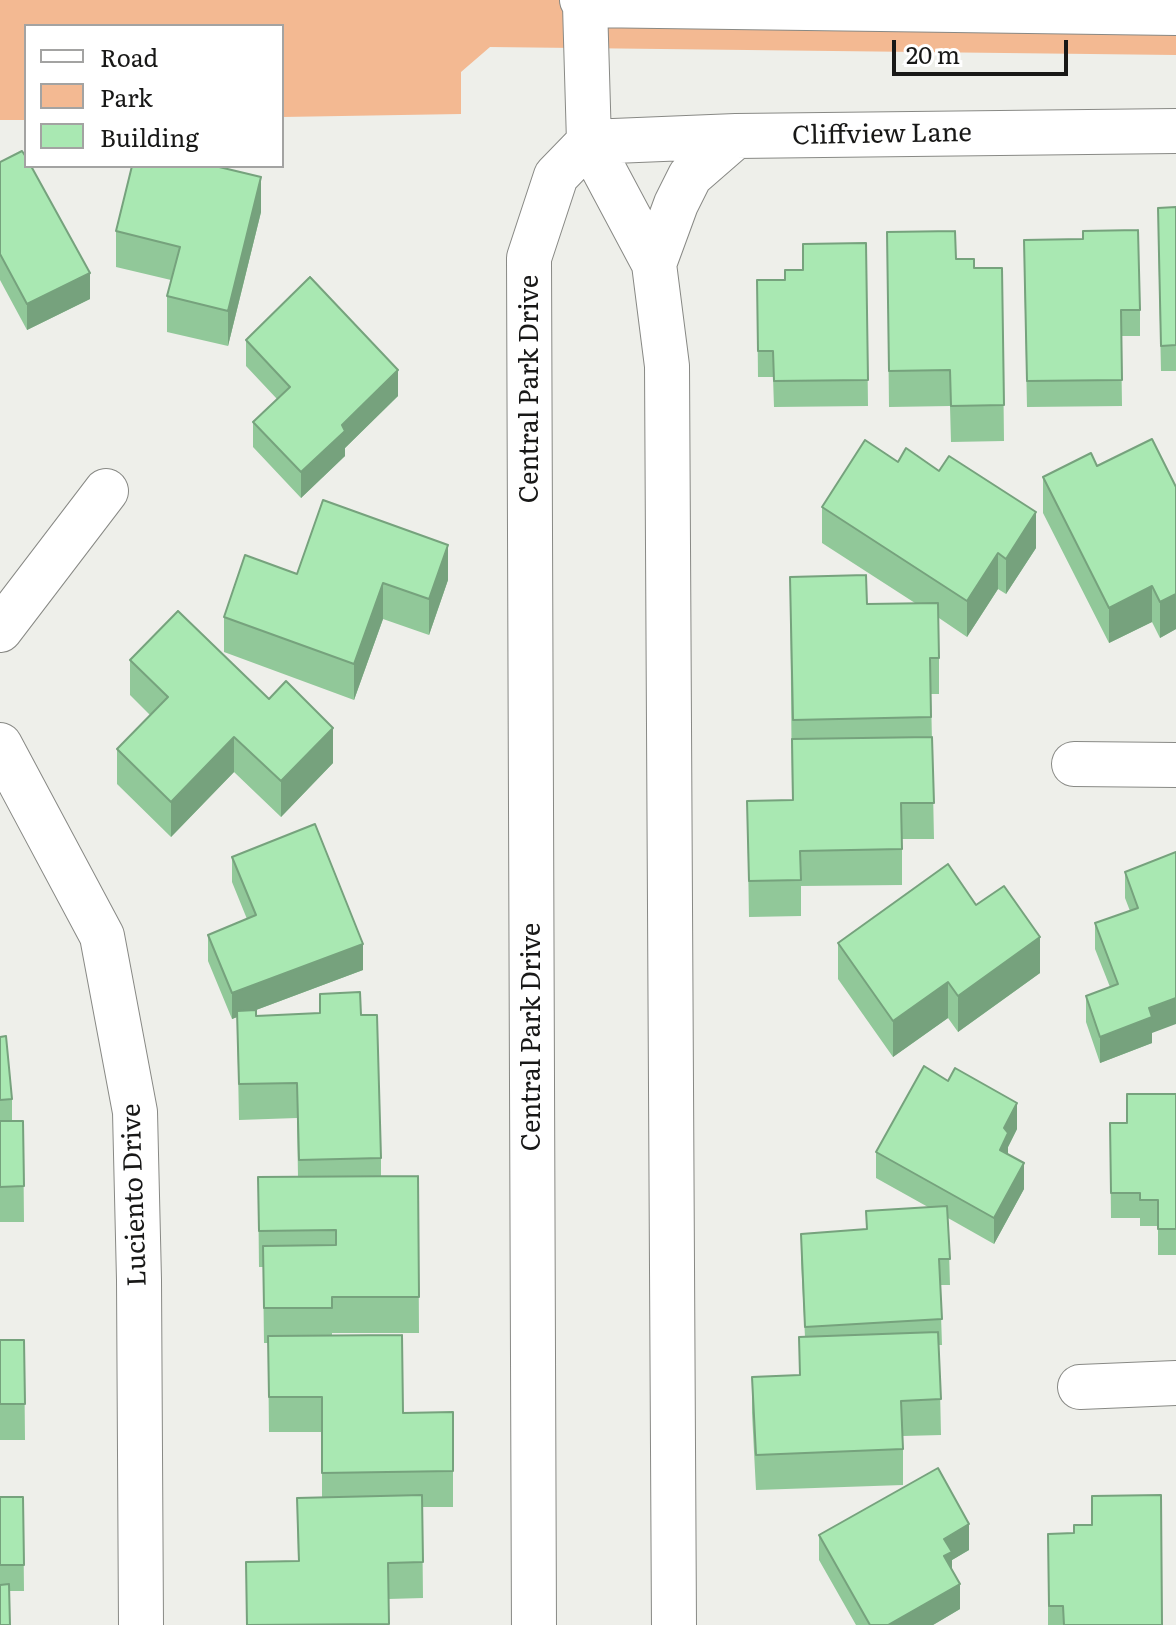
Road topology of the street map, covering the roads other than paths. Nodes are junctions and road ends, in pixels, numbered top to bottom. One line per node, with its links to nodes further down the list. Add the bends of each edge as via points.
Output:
1 (584, 3): 2 (street); 5 (street)
2 (1176, 13)
3 (1176, 131): 4 (street, Cliffview Lane)
4 (736, 136): 5 (street, Cliffview Lane); 6 (street, via 690,176)
5 (589, 142): 6 (street); 15 (street, Central Park Drive, via 556,176 529,258)
6 (654, 264): 16 (street, via 667,366)
7 (106, 491): 8 (street)
8 (0, 630)
9 (0, 745): 14 (street, Luciento Drive, via 102,936 135,1112)
10 (1074, 764): 11 (street)
11 (1176, 765)
12 (1176, 1383): 13 (street)
13 (1080, 1387)
14 (141, 1625)
15 (534, 1625)
16 (674, 1625)

